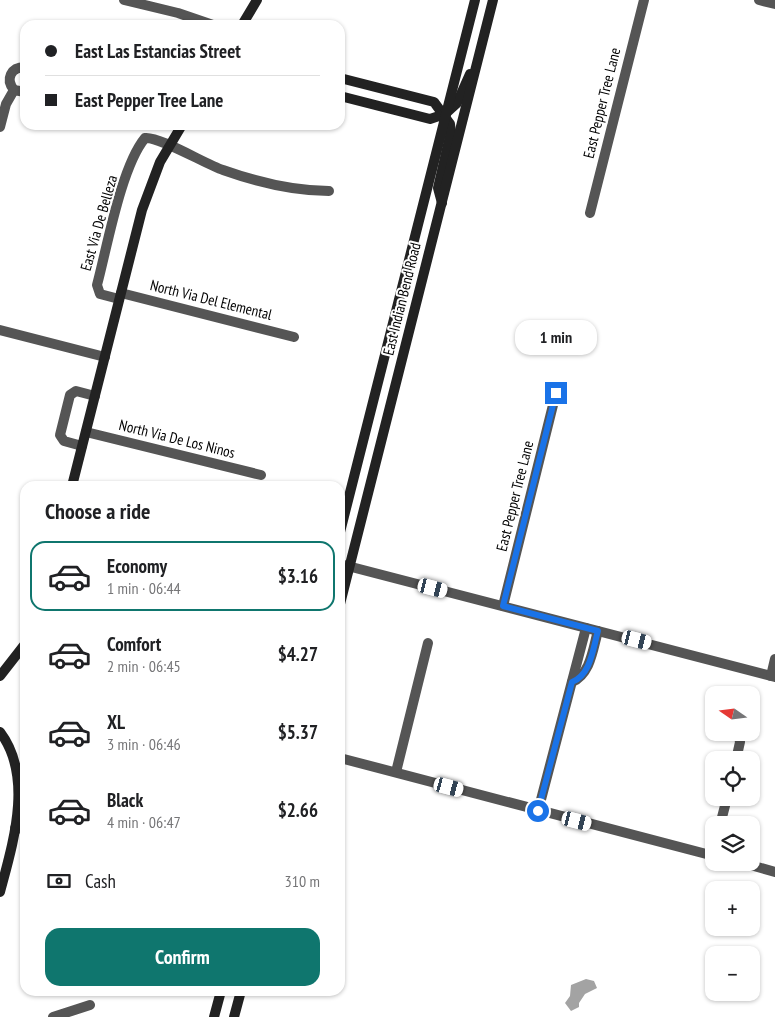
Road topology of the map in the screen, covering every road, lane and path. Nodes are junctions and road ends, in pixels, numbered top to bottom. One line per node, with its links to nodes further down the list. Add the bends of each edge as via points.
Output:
1 (124, 0): 8 (street)
2 (257, 0): 10 (main road)
3 (474, 0): 17 (main road, East Indian Bend Road)
4 (493, 0): 11 (main road, East Indian Bend Road)
5 (644, 0): 23 (street, East Pepper Tree Lane)
6 (759, 0): 7 (street)
7 (772, 2)
8 (163, 5): 9 (street)
9 (200, 20)
10 (245, 20)
11 (482, 45): 17 (main road, via 457,103); 22 (main road, East Indian Bend Road)
12 (20, 67): 14 (street, via 11,73 9,82)
13 (345, 79): 17 (main road, via 434,102)
14 (14, 90): 15 (street); 18 (street, via 6,104)
15 (20, 91)
16 (345, 97): 17 (main road, via 430,119)
17 (445, 114): 22 (main road, via 450,132 438,188); 34 (main road, East Indian Bend Road)
18 (0, 127)
19 (179, 130): 20 (main road)
20 (169, 146): 21 (street, via 223,170 302,191); 24 (main road, via 147,194); 24 (street, East Via De Belleza, via 145,138 120,196 97,285 100,294)
21 (329, 191)
22 (442, 204): 35 (main road, East Indian Bend Road)
23 (590, 213)
24 (120, 296): 26 (street, North Via Del Elemental); 27 (main road)
25 (0, 330): 27 (street)
26 (294, 337)
27 (105, 357): 29 (main road)
28 (556, 393): 36 (street, East Pepper Tree Lane)
29 (95, 396): 30 (main road); 31 (street, via 76,392 70,395 60,435 64,441)
30 (86, 432): 31 (main road); 32 (street, North Via De Los Ninos)
31 (82, 446): 33 (main road)
32 (262, 475)
33 (73, 481)
34 (345, 512)
35 (345, 565): 36 (street)
36 (503, 606): 37 (street)
37 (586, 628): 38 (street); 44 (street)
38 (598, 631): 43 (street); 44 (street, via 589,663)
39 (428, 644): 47 (street)
40 (20, 650): 42 (main road)
41 (775, 659): 43 (street)
42 (0, 676)
43 (773, 677)
44 (572, 682): 48 (street)
45 (0, 732): 49 (main road, via 11,757 18,788)
46 (345, 759): 47 (street)
47 (396, 772): 48 (street)
48 (538, 811): 50 (street)
49 (20, 828): 53 (main road)
50 (705, 852)
51 (760, 868): 52 (street)
52 (775, 872)
53 (1, 887)
54 (220, 996): 58 (main road)
55 (239, 996): 59 (main road)
56 (90, 1005): 57 (street)
57 (53, 1017)
58 (214, 1017)
59 (234, 1017)

